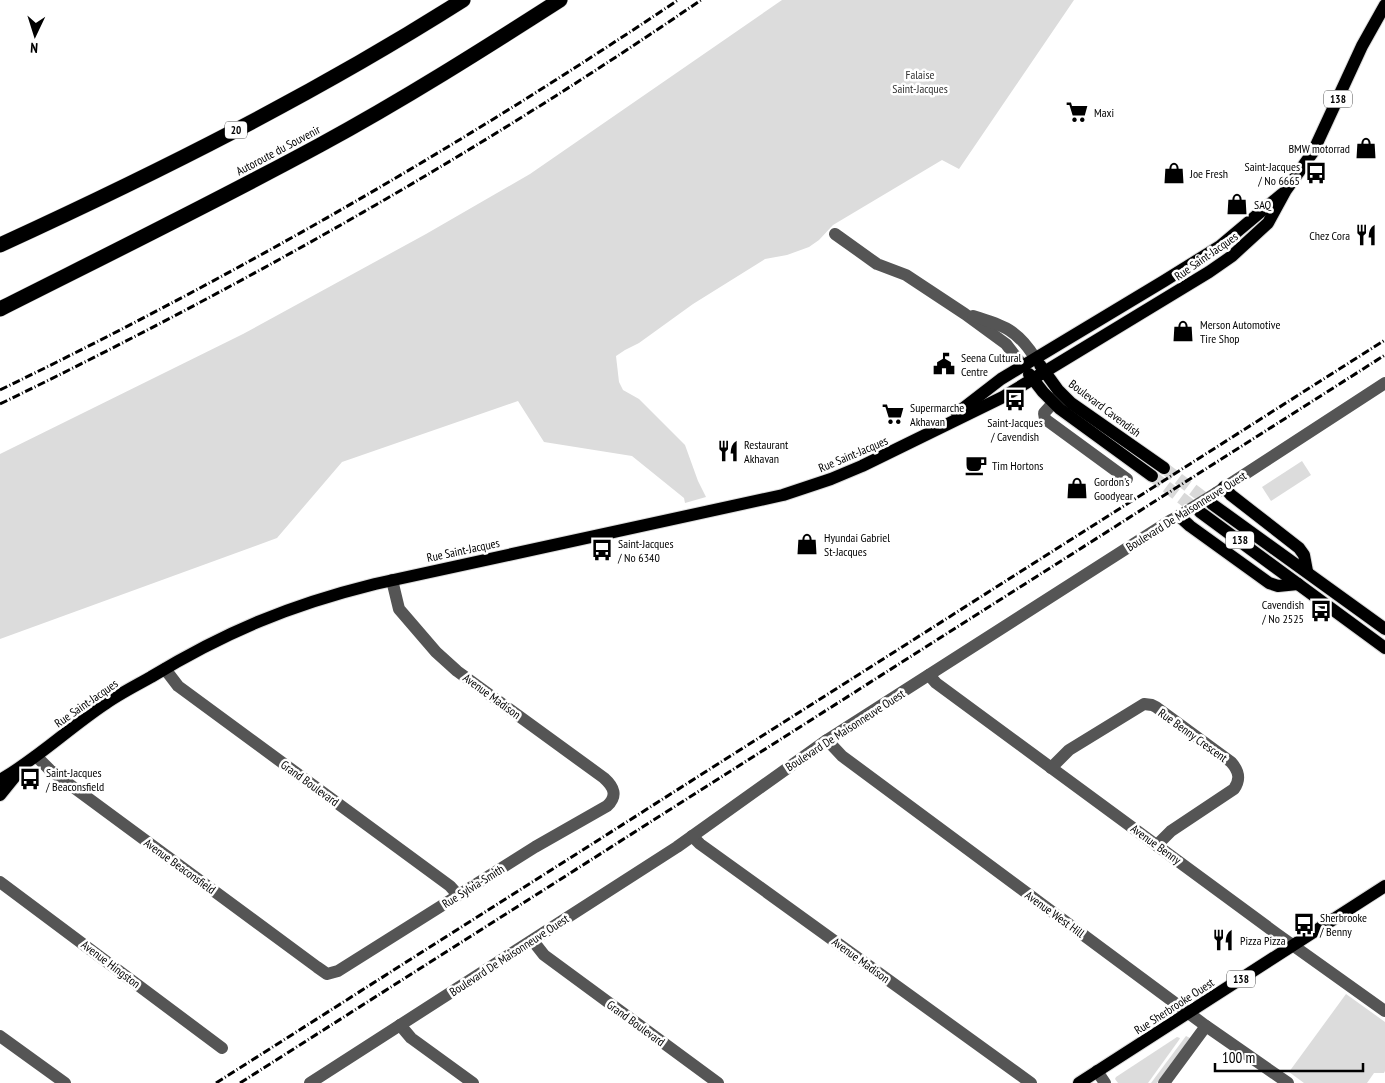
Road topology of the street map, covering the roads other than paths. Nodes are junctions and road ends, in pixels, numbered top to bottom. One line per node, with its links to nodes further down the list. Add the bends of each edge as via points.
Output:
1 (463, 0): 6 (highway, 20, via 250,123)
2 (560, 0): 7 (highway, Autoroute du Souvenir, via 433,80 321,145)
3 (1385, 5): 4 (main road, Rue Saint-Jacques / 138, via 1362,46 1317,144)
4 (1286, 190): 9 (main road, Rue Saint-Jacques / 138, via 1207,255); 11 (main road, Rue Saint-Jacques / 138, via 1268,223 1232,256)
5 (835, 234): 8 (street, Boulevard Cavendish, via 876,264 906,275)
6 (0, 245)
7 (0, 309)
8 (965, 314): 9 (street, Boulevard Cavendish, via 1008,329 1024,342); 10 (street, Boulevard Cavendish, via 1006,344)
9 (1035, 358): 10 (main road, Rue Saint-Jacques / 138); 11 (main road, Boulevard Cavendish)
10 (1023, 366): 12 (main road, Boulevard Cavendish); 15 (main road, Rue Saint-Jacques, via 993,384)
11 (1044, 372): 12 (main road, Rue Saint-Jacques); 16 (main road, Boulevard Cavendish, via 1071,403)
12 (1033, 379): 14 (main road, Boulevard Cavendish); 15 (main road, Rue Saint-Jacques)
13 (1385, 383): 19 (street, Boulevard De Maisonneuve Ouest)
14 (1053, 403): 17 (main road, Boulevard Cavendish); 18 (street, via 1044,414 1047,420)
15 (940, 427): 23 (main road, Rue Saint-Jacques, via 862,466 783,495)
16 (1164, 468)
17 (1152, 476)
18 (1127, 479)
19 (1217, 494): 21 (street, Boulevard De Maisonneuve Ouest, bridge); 22 (main road, 138, via 1288,559); 22 (main road, via 1231,495 1299,548)
20 (1200, 512): 24 (main road, 138)
21 (1180, 516): 24 (main road, via 1270,583 1278,586); 28 (street, Boulevard De Maisonneuve Ouest)
22 (1307, 571): 25 (main road, 138)
23 (392, 580): 27 (main road, Rue Saint-Jacques, via 324,597 268,617 223,636); 34 (street, Avenue Madison, via 399,609 442,659 604,778)
24 (1298, 584): 26 (main road, 138)
25 (1385, 628)
26 (1385, 648)
27 (165, 668): 30 (main road, Rue Saint-Jacques, via 105,704); 40 (street, Grand Boulevard, via 178,686 448,884)
28 (929, 675): 29 (street, Boulevard De Maisonneuve Ouest); 32 (street, Avenue Benny)
29 (827, 740): 36 (street, Boulevard De Maisonneuve Ouest); 45 (street, Avenue West Hill, via 842,756)
30 (36, 756): 31 (main road, Rue Saint-Jacques); 43 (street, Avenue Beaconsfield, via 46,768)
31 (21, 768): 33 (main road, Rue Saint-Jacques); 35 (main road, Rue Saint-Jacques)
32 (1051, 768): 37 (street, Avenue Benny); 37 (street, Rue Benny Crescent, via 1069,750 1144,704 1156,707 1231,762 1239,776 1238,785 1171,831)
33 (0, 780)
34 (614, 793): 40 (street, Rue Sylvia-Smith, via 607,806)
35 (0, 794)
36 (692, 836): 41 (street, Boulevard De Maisonneuve Ouest); 55 (street, Avenue Madison)
37 (1157, 845): 42 (street, Avenue Benny)
38 (0, 882): 49 (street, Avenue Hingston)
39 (1385, 886): 42 (main road, Rue Sherbrooke Ouest / 138)
40 (458, 895): 43 (street, Rue Sylvia-Smith, via 338,971)
41 (533, 941): 46 (street, Boulevard De Maisonneuve Ouest); 54 (street, Grand Boulevard, via 544,955)
42 (1294, 946): 44 (street, Avenue Benny); 45 (main road, Rue Sherbrooke Ouest / 138)
43 (327, 974)
44 (1385, 1011)
45 (1189, 1013): 47 (street, Avenue West Hill); 50 (main road, Rue Sherbrooke Ouest / 138)
46 (400, 1025): 52 (street, Boulevard De Maisonneuve Ouest); 53 (street, via 410,1038)
47 (1206, 1026): 58 (street); 59 (street, Avenue West Hill)
48 (0, 1036): 51 (street)
49 (222, 1048)
50 (1098, 1071): 56 (main road, Rue Sherbrooke Ouest / 138); 57 (street)
51 (64, 1083)
52 (310, 1083)
53 (473, 1083)
54 (718, 1083)
55 (1031, 1083)
56 (1079, 1083)
57 (1105, 1083)
58 (1164, 1083)
59 (1288, 1083)

